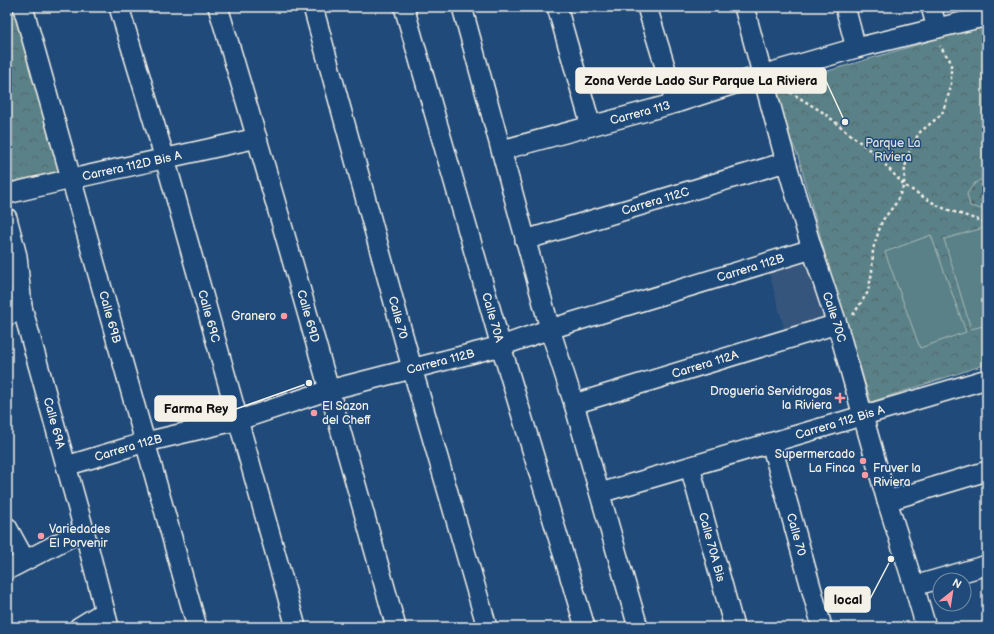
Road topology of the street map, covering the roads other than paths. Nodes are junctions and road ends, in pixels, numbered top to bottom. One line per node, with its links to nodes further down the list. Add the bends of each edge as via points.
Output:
1 (24, 7): 22 (street, Calle 69B)
2 (119, 7): 20 (street, Calle 69C)
3 (218, 7): 18 (street, Calle 69D)
4 (313, 7): 32 (street, Calle 70)
5 (404, 7): 31 (street, Calle 70A)
6 (462, 7): 19 (street)
7 (557, 7): 17 (street)
8 (647, 7): 16 (street)
9 (744, 7): 15 (street, Calle 70C)
10 (845, 7): 14 (street)
11 (931, 7): 13 (street)
12 (987, 16): 13 (street, Carrera 113)
13 (933, 29): 14 (street, Carrera 113)
14 (856, 48): 15 (street, Carrera 113)
15 (762, 75): 16 (street, Carrera 113); 21 (street, Calle 70C)
16 (676, 103): 17 (street, Carrera 113)
17 (590, 126): 19 (street, Carrera 113)
18 (257, 138): 20 (street, Carrera 112D Bis A); 34 (street, Calle 69D)
19 (502, 150): 25 (street)
20 (165, 160): 22 (street, Carrera 112D Bis A); 37 (street, Calle 69C)
21 (786, 162): 25 (street, Carrera 112C); 26 (street, Calle 70C)
22 (72, 178): 23 (street, Carrera 112D Bis A); 38 (street, Calle 69B)
23 (7, 194)
24 (7, 218): 27 (street, Calle 69A)
25 (525, 240): 30 (street)
26 (812, 249): 29 (street, Calle 70C); 30 (street, Carrera 112B)
27 (12, 258): 28 (street, Calle 69A)
28 (15, 312): 40 (street, Calle 69A)
29 (838, 328): 35 (street, Carrera 112A); 36 (street, Calle 70C)
30 (550, 329): 31 (street, Carrera 112B); 35 (street)
31 (501, 346): 32 (street, Carrera 112B); 57 (street, Calle 70A)
32 (412, 368): 34 (street, Carrera 112B); 56 (street, Calle 70)
33 (987, 379): 36 (street, Carrera 112 Bis A)
34 (329, 390): 37 (street, Carrera 112B); 55 (street, Calle 69D)
35 (574, 404): 43 (street)
36 (863, 414): 39 (street, Carrera 112 Bis A); 44 (street, Calle 70C)
37 (239, 420): 38 (street, Carrera 112B); 54 (street, Calle 69C)
38 (146, 442): 40 (street, Carrera 112B); 53 (street, Calle 69B)
39 (771, 443): 41 (street, Carrera 112 Bis A); 60 (street, Calle 70)
40 (66, 466): 46 (street, Calle 69A)
41 (690, 467): 43 (street, Carrera 112 Bis A); 59 (street, Calle 70A Bis)
42 (987, 471): 44 (street)
43 (600, 493): 58 (street)
44 (887, 501): 50 (street, Calle 70C)
45 (7, 527): 47 (street)
46 (84, 530): 47 (street); 51 (street, Calle 69A)
47 (25, 560): 49 (street)
48 (987, 565): 50 (street)
49 (7, 570)
50 (914, 586): 61 (street, Calle 70C)
51 (107, 619): 52 (street)
52 (79, 627)
53 (197, 627)
54 (296, 627)
55 (396, 627)
56 (487, 627)
57 (585, 627)
58 (638, 627)
59 (734, 627)
60 (822, 627)
61 (926, 627)

